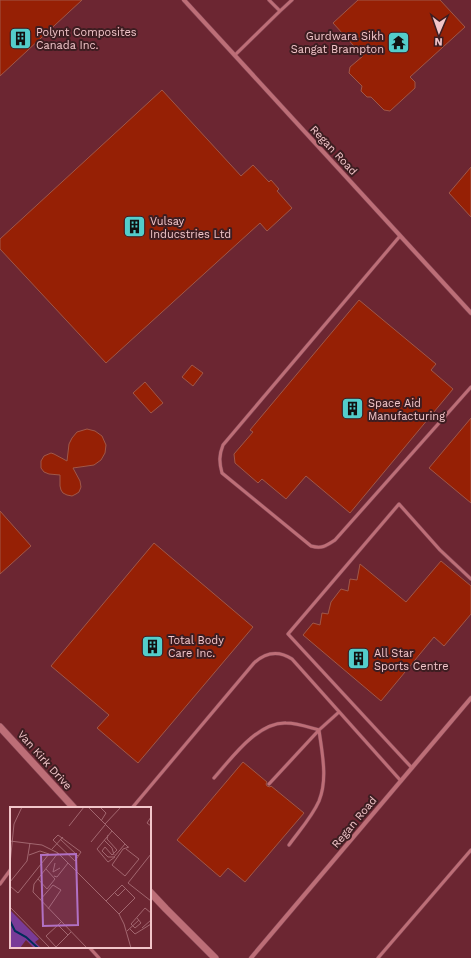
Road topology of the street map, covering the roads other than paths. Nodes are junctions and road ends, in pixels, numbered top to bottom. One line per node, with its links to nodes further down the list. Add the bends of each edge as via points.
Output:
1 (184, 0): 5 (street, Regan Road)
2 (269, 0): 4 (lane)
3 (292, 0): 4 (lane)
4 (280, 11): 5 (lane)
5 (235, 55): 6 (street, Regan Road)
6 (400, 236): 7 (street, Regan Road); 8 (lane, via 223,445 219,464 222,472 311,546 327,546)
7 (471, 312)
8 (471, 387)
9 (471, 579): 14 (lane, via 440,550 399,504 288,634)
10 (471, 698): 14 (street, Regan Road)
11 (339, 712): 13 (lane); 16 (lane); 19 (lane, via 292,659 277,653 260,657)
12 (0, 727): 18 (street, Van Kirk Drive)
13 (319, 730): 15 (lane, via 285,722 269,725 253,736); 17 (lane); 20 (lane, via 323,785 319,802)
14 (412, 768): 16 (street, Regan Road)
15 (214, 778)
16 (401, 781): 28 (street, Regan Road)
17 (269, 784)
18 (73, 807)
19 (133, 807)
20 (289, 845)
21 (471, 850): 29 (lane)
22 (10, 870): 23 (lane)
23 (0, 884)
24 (151, 893): 27 (street)
25 (90, 948): 26 (lane)
26 (100, 958)
27 (214, 958)
28 (251, 958)
29 (378, 958)

